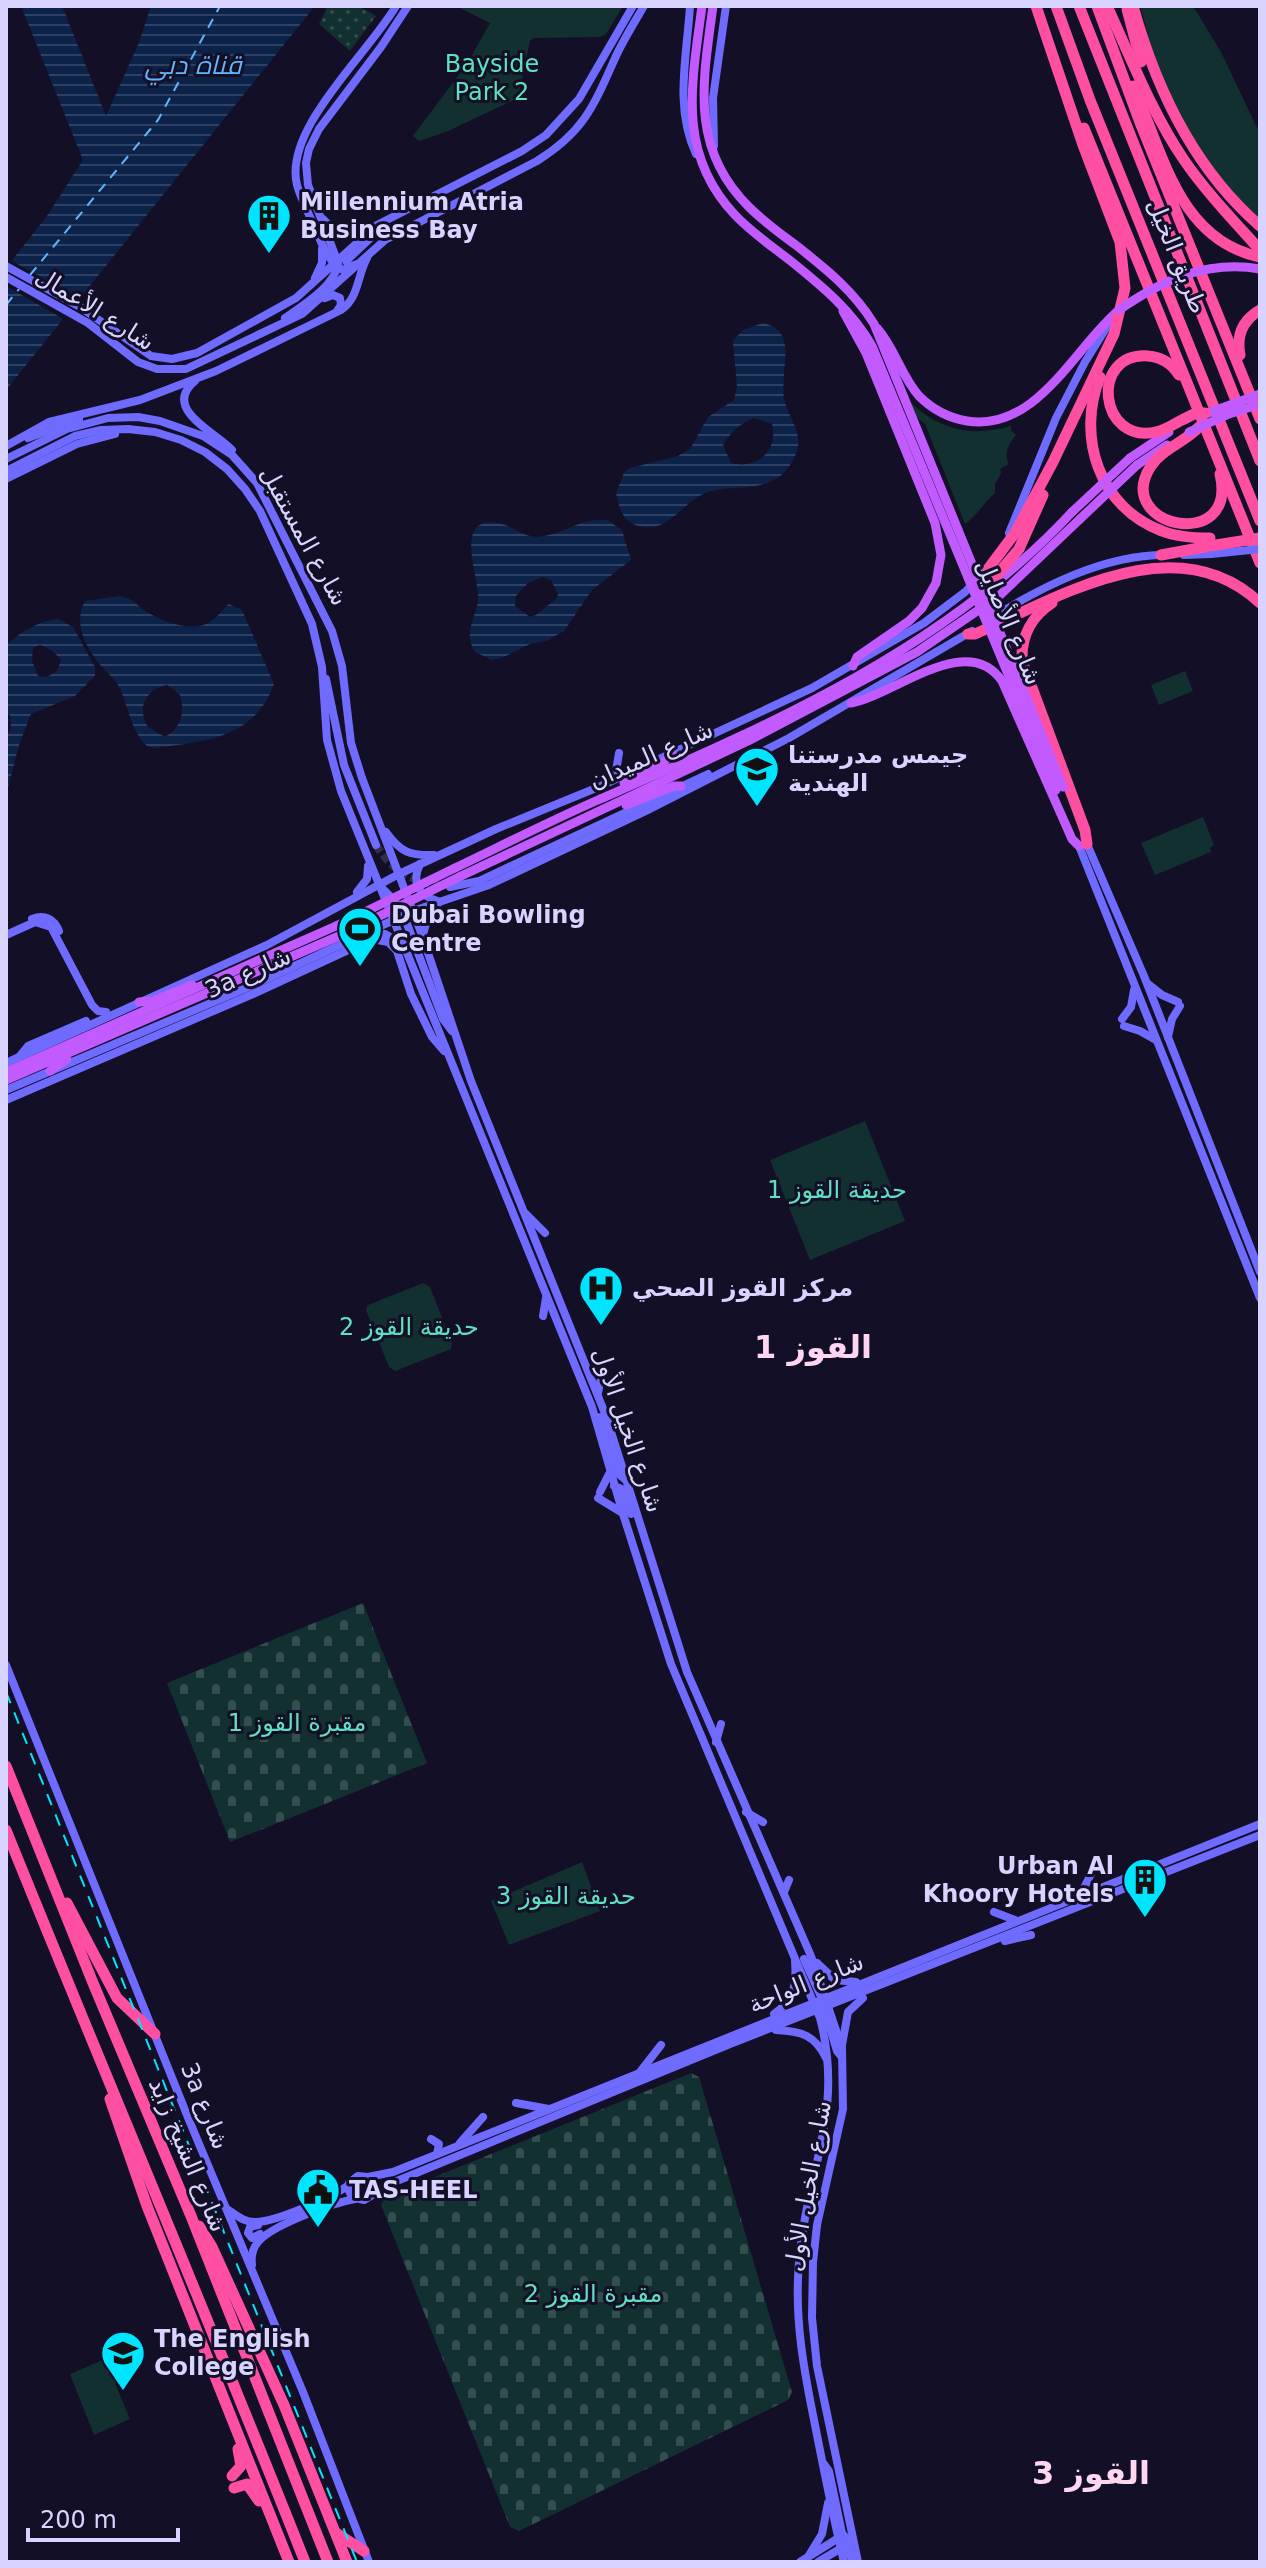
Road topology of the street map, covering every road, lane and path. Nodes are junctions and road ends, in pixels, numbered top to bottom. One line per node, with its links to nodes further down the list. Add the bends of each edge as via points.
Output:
1 (396, 6): 27 (main road, via 306,128 296,157 297,186)
2 (408, 6): 24 (main road, via 312,142 306,178)
3 (633, 6): 21 (main road, شارع الأعمال, via 579,99 554,128 522,151)
4 (644, 6): 28 (main road, شارع الأعمال, via 598,99 567,139 537,161)
5 (691, 6): 20 (main road, bridge, via 683,102 690,140)
6 (702, 6): 20 (main road, شارع الأصايل, bridge, via 691,97)
7 (713, 6): 19 (main road, شارع الأصايل, bridge, via 702,107)
8 (726, 6): 19 (main road, bridge, via 713,98)
9 (1036, 6): 17 (highway)
10 (1056, 6): 62 (highway, طريق الخيل)
11 (1079, 6): 57 (highway, طريق الخيل)
12 (1097, 6): 16 (highway)
13 (1107, 6): 18 (highway)
14 (1126, 6): 18 (highway)
15 (1133, 6): 22 (highway, via 1176,120)
16 (1106, 33): 30 (highway, via 1180,198 1219,241); 47 (highway)
17 (1067, 96): 42 (highway, via 1122,251); 49 (highway)
18 (1153, 105): 29 (highway, via 1186,163)
19 (716, 158): 43 (main road, شارع الأصايل, bridge, via 743,201 838,279)
20 (702, 166): 38 (main road, شارع الأصايل, bridge, via 738,218)
21 (441, 191): 23 (main road, شارع الأعمال); 31 (main road, via 375,233 346,261 349,267)
22 (1229, 196): 25 (highway); 26 (highway)
23 (415, 204): 24 (main road, via 351,234 335,230); 32 (main road, شارع الأعمال, via 371,229)
24 (317, 212): 32 (main road)
25 (1260, 226)
26 (1260, 233)
27 (320, 241): 32 (main road); 37 (main road, via 321,268)
28 (377, 246): 31 (main road, شارع الأعمال); 41 (main road, via 363,265 353,298)
29 (1260, 250)
30 (1260, 257)
31 (358, 263): 35 (main road, شارع الأعمال)
32 (336, 264): 35 (main road); 37 (main road, شارع الأعمال); 44 (main road, via 305,304)
33 (6, 266): 45 (main road, شارع الأعمال, via 80,307)
34 (1260, 269): 42 (main road, bridge, via 1197,271 1158,285)
35 (348, 272): 39 (main road, شارع الأعمال)
36 (6, 277): 45 (main road, شارع الأعمال)
37 (304, 292): 45 (main road, شارع الأعمال, via 185,358 162,359)
38 (832, 295): 74 (main road, bridge, via 866,353 935,523 941,555 936,583 922,608 857,657); 82 (main road, شارع الأصايل, bridge, via 878,358)
39 (321, 300): 41 (main road, via 338,296); 44 (main road, شارع الأعمال, via 296,318)
40 (1260, 310): 47 (highway, via 1239,337)
41 (337, 311): 46 (main road)
42 (1120, 313): 43 (main road, bridge, via 1096,331 1034,402 1005,418 981,422 949,416 922,399); 55 (highway); 64 (highway, via 1117,339 1092,403 1097,466 1113,496 1138,519); 67 (main road, via 1070,389 1012,527)
43 (874, 324): 82 (main road, شارع الأصايل, bridge)
44 (267, 329): 45 (main road, شارع الأعمال, via 180,370 150,367)
45 (124, 345)
46 (204, 375): 54 (main road, via 134,401 49,422); 58 (main road, via 188,388 186,409 227,444)
47 (1245, 379): 51 (highway)
48 (1259, 396): 49 (main road, شارع الميدان, bridge); 52 (main road, شارع الميدان, bridge)
49 (1201, 410): 52 (highway); 52 (highway, bridge); 52 (highway, via 1177,372 1161,359 1131,359 1111,376 1108,402 1126,428 1153,433)
50 (99, 419): 54 (main road, via 64,423); 56 (main road, شارع المستقبل, via 56,433); 58 (main road, شارع المستقبل, via 138,417 171,424 213,442)
51 (1260, 419)
52 (1193, 429): 52 (highway, via 1210,448 1221,495 1207,517 1177,525 1151,508 1145,483 1156,459); 61 (main road, شارع الميدان, bridge, via 1133,461); 66 (highway)
53 (155, 432): 59 (main road, شارع المستقبل, via 115,429 84,434); 60 (main road, via 85,441); 75 (main road, شارع المستقبل, via 216,460 253,500 308,614)
54 (6, 447)
55 (1057, 454): 67 (highway, via 1015,533); 70 (highway, via 1024,540)
56 (6, 459)
57 (1260, 461)
58 (241, 464): 84 (main road, شارع المستقبل, via 270,505 332,631 342,666 351,743)
59 (6, 471)
60 (6, 479)
61 (1076, 515): 70 (main road, شارع الميدان); 85 (main road, شارع الميدان, via 999,596 917,652)
62 (1260, 521)
63 (1259, 542): 64 (highway, bridge)
64 (1210, 546): 65 (highway)
65 (1161, 555): 73 (main road, via 1117,562 1067,579)
66 (1260, 563)
67 (988, 569): 74 (main road, via 931,618)
68 (1211, 575): 69 (highway, via 1159,568); 71 (highway); 72 (highway)
69 (1077, 587): 73 (highway); 87 (highway, via 1036,617 1022,653 1026,677 1085,830)
70 (986, 594): 83 (main road, شارع الميدان, via 895,654 800,707)
71 (1260, 603)
72 (1260, 610)
73 (968, 634): 76 (main road)
74 (853, 666): 78 (main road)
75 (322, 667): 86 (main road, via 344,765); 89 (main road, شارع المستقبل, via 330,752)
76 (851, 703): 79 (main road); 87 (main road, via 952,662 989,667 1002,681 1072,839)
77 (619, 753): 80 (main road, via 616,771)
78 (672, 753): 80 (main road); 83 (main road)
79 (724, 772): 81 (main road); 97 (main road, via 489,885)
80 (601, 786): 88 (main road)
81 (681, 786): 85 (main road); 94 (main road, via 479,881)
82 (1059, 788): 87 (main road, شارع الأصايل)
83 (595, 801): 91 (main road, شارع الميدان)
84 (378, 822): 88 (main road, via 401,851); 92 (main road, شارع المستقبل)
85 (578, 822): 91 (main road, شارع الميدان)
86 (376, 845)
87 (1083, 845): 107 (main road, شارع الأصايل); 109 (main road, شارع الأصايل)
88 (440, 855): 90 (main road)
89 (368, 861): 93 (main road, شارع المستقبل); 96 (main road, via 365,884)
90 (420, 864): 92 (main road); 97 (main road, via 415,876 418,889)
91 (458, 872): 101 (main road, شارع الميدان, bridge)
92 (400, 878): 93 (main road); 95 (main road); 99 (main road, شارع الخيل الأول)
93 (380, 883): 95 (main road); 96 (main road); 98 (main road, شارع الخيل الأول)
94 (450, 887)
95 (395, 898): 98 (main road); 99 (main road); 100 (main road)
96 (349, 899): 110 (main road, via 267,945)
97 (440, 903): 99 (main road); 103 (main road)
98 (389, 911): 100 (main road, شارع الخيل الأول); 104 (main road)
99 (409, 914): 100 (main road); 103 (main road, شارع الخيل الأول); 119 (main road, via 443,1019)
100 (393, 921): 104 (main road); 105 (main road, شارع الخيل الأول)
101 (337, 931): 111 (main road, شارع الميدان); 116 (main road, شارع الميدان)
102 (6, 933): 114 (main road, via 35,918 50,919)
103 (422, 935): 119 (main road, شارع الخيل الأول)
104 (350, 941): 105 (main road, via 380,933); 108 (main road)
105 (405, 949): 106 (main road); 122 (main road, شارع الخيل الأول)
106 (402, 965): 112 (main road, 3a شارع, via 391,944 372,939); 122 (main road, 3a شارع, via 417,1008 435,1042)
107 (1144, 976): 121 (main road, شارع الأصايل); 121 (main road, via 1156,991 1179,1004)
108 (258, 983): 112 (main road); 118 (main road)
109 (1134, 985): 120 (main road, شارع الأصايل); 120 (main road, via 1123,1023)
110 (171, 986): 113 (main road); 115 (main road)
111 (203, 986): 113 (main road); 127 (main road, شارع الميدان)
112 (253, 994): 124 (main road, 3a شارع)
113 (139, 1002): 123 (main road)
114 (92, 1005): 115 (main road); 117 (main road)
115 (106, 1012): 117 (main road)
116 (159, 1014): 126 (main road); 128 (main road, شارع الميدان)
117 (88, 1020): 123 (main road, via 28,1046)
118 (167, 1023): 124 (main road); 126 (main road)
119 (455, 1032): 130 (main road, شارع الخيل الأول)
120 (1157, 1041): 134 (main road, شارع الأصايل)
121 (1168, 1041): 132 (main road, شارع الأصايل)
122 (448, 1054): 133 (main road, شارع الخيل الأول)
123 (19, 1057): 125 (main road)
124 (105, 1057): 129 (main road, 3a شارع)
125 (6, 1063)
126 (50, 1071): 129 (main road)
127 (6, 1072)
128 (6, 1080)
129 (6, 1095)
130 (525, 1213): 131 (main road); 137 (main road, شارع الخيل الأول)
131 (545, 1233)
132 (1260, 1272)
133 (547, 1293): 135 (main road); 138 (main road, شارع الخيل الأول)
134 (1260, 1298)
135 (543, 1316)
136 (602, 1373): 137 (main road)
137 (598, 1393): 140 (main road, شارع الخيل الأول)
138 (592, 1407): 139 (main road, شارع الخيل الأول); 140 (main road, via 617,1473)
139 (609, 1469): 141 (main road, شارع الخيل الأول); 142 (main road, via 599,1495)
140 (627, 1481): 143 (main road, شارع الخيل الأول)
141 (614, 1486): 142 (main road, شارع الخيل الأول); 143 (main road, via 622,1489)
142 (623, 1514): 162 (main road, شارع الخيل الأول, via 671,1664)
143 (641, 1531): 146 (main road, شارع الخيل الأول, via 684,1666)
144 (6, 1665): 170 (main road, 3a شارع)
145 (721, 1724): 146 (main road)
146 (716, 1743): 148 (main road, شارع الخيل الأول)
147 (6, 1766): 155 (highway, شارع الشيخ زايد)
148 (746, 1812): 149 (main road); 156 (main road, شارع الخيل الأول)
149 (763, 1822)
150 (1260, 1824): 157 (main road, شارع الواحة)
151 (6, 1830): 176 (highway, شارع الشيخ زايد)
152 (1260, 1835): 161 (main road, شارع الواحة)
153 (1091, 1874): 157 (main road)
154 (789, 1880): 156 (main road)
155 (56, 1888): 170 (highway, via 78,1919 117,1998); 188 (highway, شارع الشيخ زايد)
156 (784, 1892): 163 (main road, شارع الخيل الأول)
157 (1081, 1895): 159 (main road, شارع الواحة)
158 (994, 1912): 159 (main road)
159 (1016, 1921): 164 (main road, شارع الواحة)
160 (1031, 1935): 161 (main road)
161 (981, 1946): 166 (main road, شارع الواحة)
162 (793, 1948): 167 (main road, شارع الخيل الأول); 168 (main road, via 794,1993)
163 (811, 1956): 165 (main road, via 835,1980); 167 (main road, شارع الخيل الأول)
164 (892, 1970): 165 (main road, شارع الواحة); 167 (main road, via 887,1977)
165 (864, 1982): 167 (main road, شارع الواحة)
166 (880, 1986): 167 (main road, شارع الواحة); 173 (main road, via 848,2012)
167 (823, 2004): 168 (main road, شارع الواحة); 169 (main road, شارع الواحة); 171 (main road); 173 (main road, شارع الخيل الأول); 174 (main road, شارع الخيل الأول)
168 (760, 2023): 175 (main road, شارع الواحة)
169 (771, 2029): 171 (main road, شارع الواحة); 174 (main road, via 807,2035)
170 (155, 2034): 187 (main road, 3a شارع)
171 (753, 2036): 185 (main road, شارع الواحة)
172 (661, 2045): 175 (main road)
173 (842, 2053): 196 (main road, شارع الخيل الأول, via 843,2109 817,2225 811,2299)
174 (830, 2066): 193 (main road, شارع الخيل الأول, via 827,2121 806,2213 798,2281 802,2360)
175 (640, 2072): 178 (main road, شارع الواحة)
176 (107, 2078): 192 (highway, via 119,2128); 201 (highway, شارع الشيخ زايد)
177 (516, 2103): 178 (main road)
178 (549, 2109): 181 (main road, شارع الواحة)
179 (483, 2117): 181 (main road)
180 (431, 2139): 182 (main road, via 439,2144)
181 (459, 2145): 182 (main road, شارع الواحة)
182 (437, 2154): 183 (main road, شارع الواحة)
183 (368, 2177): 184 (main road, via 358,2176); 185 (main road)
184 (349, 2185): 186 (main road); 189 (main road)
185 (372, 2194): 186 (main road)
186 (355, 2199): 190 (main road)
187 (227, 2209): 189 (main road, via 247,2221); 191 (main road, 3a شارع)
188 (191, 2216): 195 (highway, via 212,2247); 202 (highway, شارع الشيخ زايد)
189 (270, 2220): 190 (main road, via 250,2227 248,2233 255,2238)
190 (270, 2231): 191 (main road, via 255,2247)
191 (252, 2270): 198 (main road, 3a شارع)
192 (191, 2317): 199 (highway); 199 (highway, via 200,2355 241,2456 233,2482 253,2489)
193 (821, 2462): 194 (main road, شارع الخيل الأول); 196 (main road, via 829,2471)
194 (828, 2498): 196 (main road, شارع الخيل الأول); 200 (main road, via 822,2534)
195 (336, 2533): 198 (highway); 203 (highway)
196 (844, 2534): 197 (main road, شارع الخيل الأول); 197 (main road, شارع الخيل الأول); 200 (main road)
197 (847, 2545): 204 (main road); 205 (main road, شارع الخيل الأول); 206 (main road)
198 (367, 2556)
199 (288, 2558)
200 (804, 2560)
201 (305, 2562)
202 (328, 2562)
203 (347, 2562)
204 (818, 2562)
205 (844, 2562)
206 (856, 2562)

